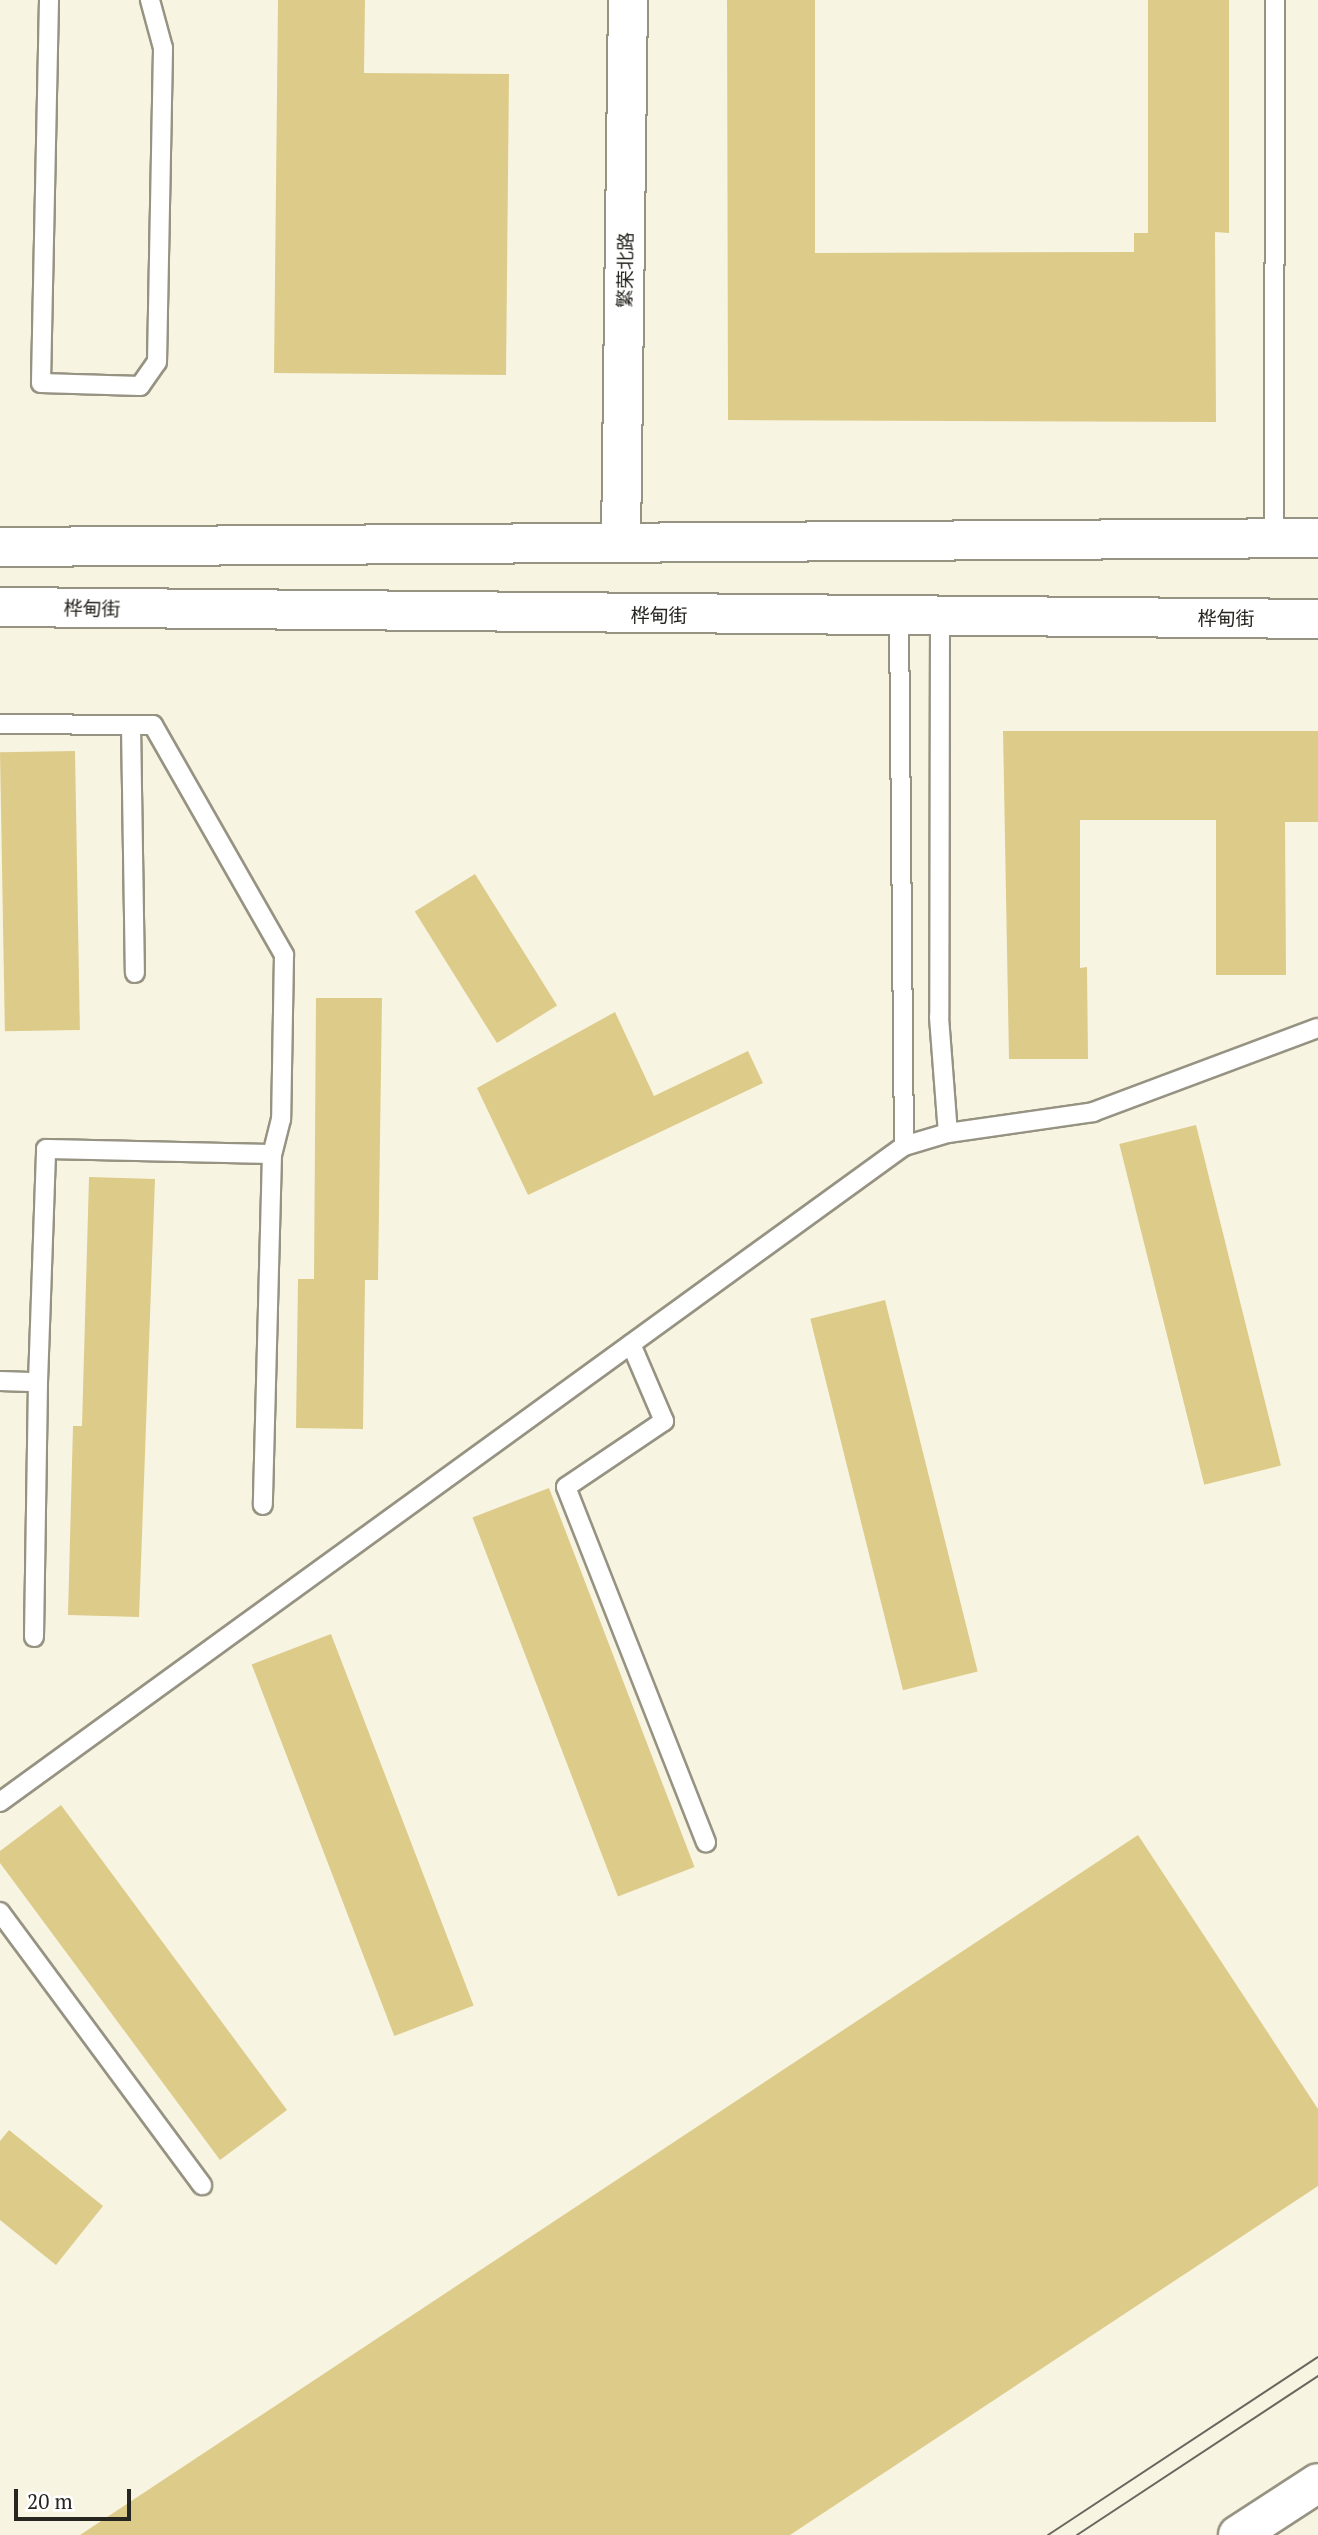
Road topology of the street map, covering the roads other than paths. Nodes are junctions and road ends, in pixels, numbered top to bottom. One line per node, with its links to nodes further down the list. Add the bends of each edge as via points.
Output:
1 (49, 0): 2 (lane, via 41,383 140,386 157,362 163,48)
2 (150, 0)
3 (628, 0): 7 (street, 繁荣北路)
4 (1275, 0): 5 (lane)
5 (1274, 538): 6 (street); 7 (street)
6 (1318, 538)
7 (621, 541): 8 (street)
8 (0, 547)
9 (0, 607): 10 (street, 桦甸街)
10 (898, 617): 11 (street, 桦甸街); 18 (lane)
11 (940, 617): 12 (street, 桦甸街); 17 (lane, via 939,1017)
12 (1318, 619)
13 (0, 724): 14 (lane)
14 (131, 725): 15 (lane); 19 (lane, via 153,724 284,955 281,1119)
15 (135, 973)
16 (1318, 1028): 17 (lane, via 1093,1112)
17 (948, 1133): 18 (lane)
18 (904, 1146): 20 (lane)
19 (272, 1154): 22 (lane, via 46,1149); 23 (lane)
20 (631, 1344): 25 (lane); 26 (lane, via 664,1420 566,1487)
21 (0, 1381): 22 (lane)
22 (38, 1382): 24 (lane)
23 (263, 1505)
24 (34, 1637)
25 (0, 1802)
26 (706, 1842)
27 (0, 1912): 28 (lane)
28 (202, 2185)
29 (1318, 2483): 30 (street)
30 (1238, 2535)

